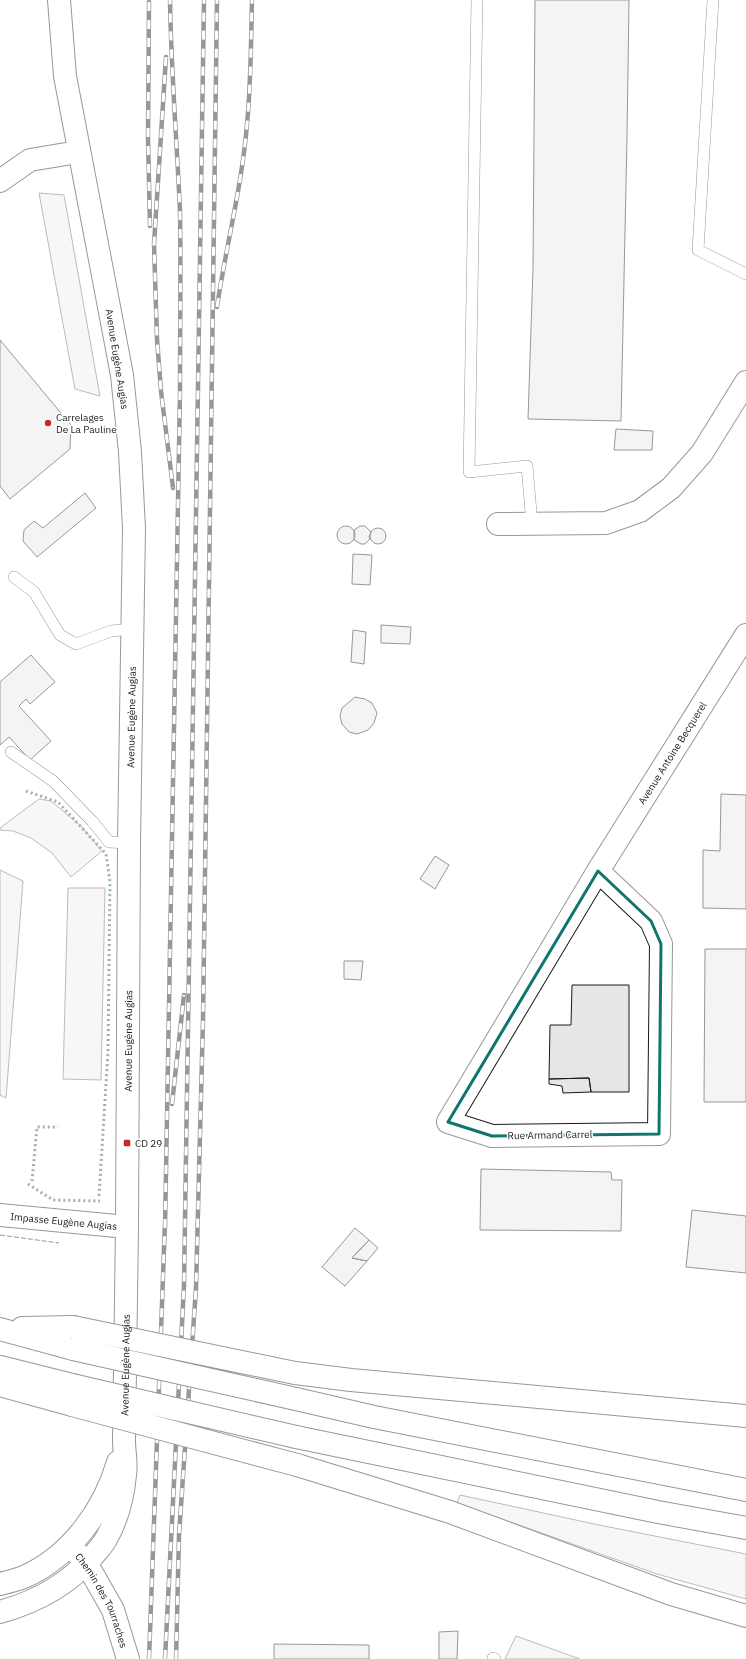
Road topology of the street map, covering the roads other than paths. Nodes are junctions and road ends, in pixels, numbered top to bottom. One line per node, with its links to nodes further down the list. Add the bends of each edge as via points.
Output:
1 (59, 0): 4 (main road, Avenue Eugène Augias, via 64,76)
2 (477, 0): 9 (lane, via 469,472 527,466)
3 (713, 0): 6 (lane, via 698,250)
4 (78, 152): 5 (main road, via 30,160); 11 (main road, Avenue Eugène Augias, via 123,390 130,452 134,528)
5 (0, 181)
6 (746, 274)
7 (746, 382): 9 (main road, via 702,453 671,488 640,511 606,523)
8 (498, 524): 9 (main road)
9 (532, 524)
10 (14, 577): 11 (lane, via 34,592 60,635 76,644 111,631)
11 (132, 629): 14 (main road, Avenue Eugène Augias)
12 (746, 635): 15 (main road, Avenue Antoine Becquerel)
13 (11, 752): 14 (lane, via 53,781 109,842)
14 (129, 843): 17 (main road, Avenue Eugène Augias)
15 (598, 871): 15 (main road, Rue Armand Carrel, via 529,986 448,1122 492,1136 659,1134 661,944 651,921)
16 (0, 1215): 17 (main road, Impasse Eugène Augias)
17 (127, 1227): 23 (main road, Avenue Eugène Augias)
18 (0, 1329): 22 (main road, bridge, via 73,1326 295,1373); 24 (main road, bridge, via 72,1349 390,1420)
19 (0, 1367): 21 (main road)
20 (0, 1385): 21 (main road)
21 (72, 1395): 25 (main road, bridge, via 296,1437); 30 (main road, bridge, via 450,1512 671,1594)
22 (746, 1416)
23 (124, 1441): 26 (main road, Avenue Eugène Augias, via 114,1475 96,1514); 27 (main road, Avenue Eugène Augias, via 126,1474 120,1505 106,1540)
24 (746, 1490)
25 (746, 1528)
26 (71, 1544): 27 (main road, Chemin des Tourraches); 28 (main road, Avenue Eugène Augias, via 49,1563 23,1577)
27 (86, 1564): 29 (main road, Avenue Eugène Augias, via 48,1594 17,1608); 31 (main road, Chemin des Tourraches, via 113,1610)
28 (0, 1584)
29 (0, 1612)
30 (746, 1616)
31 (128, 1659)

